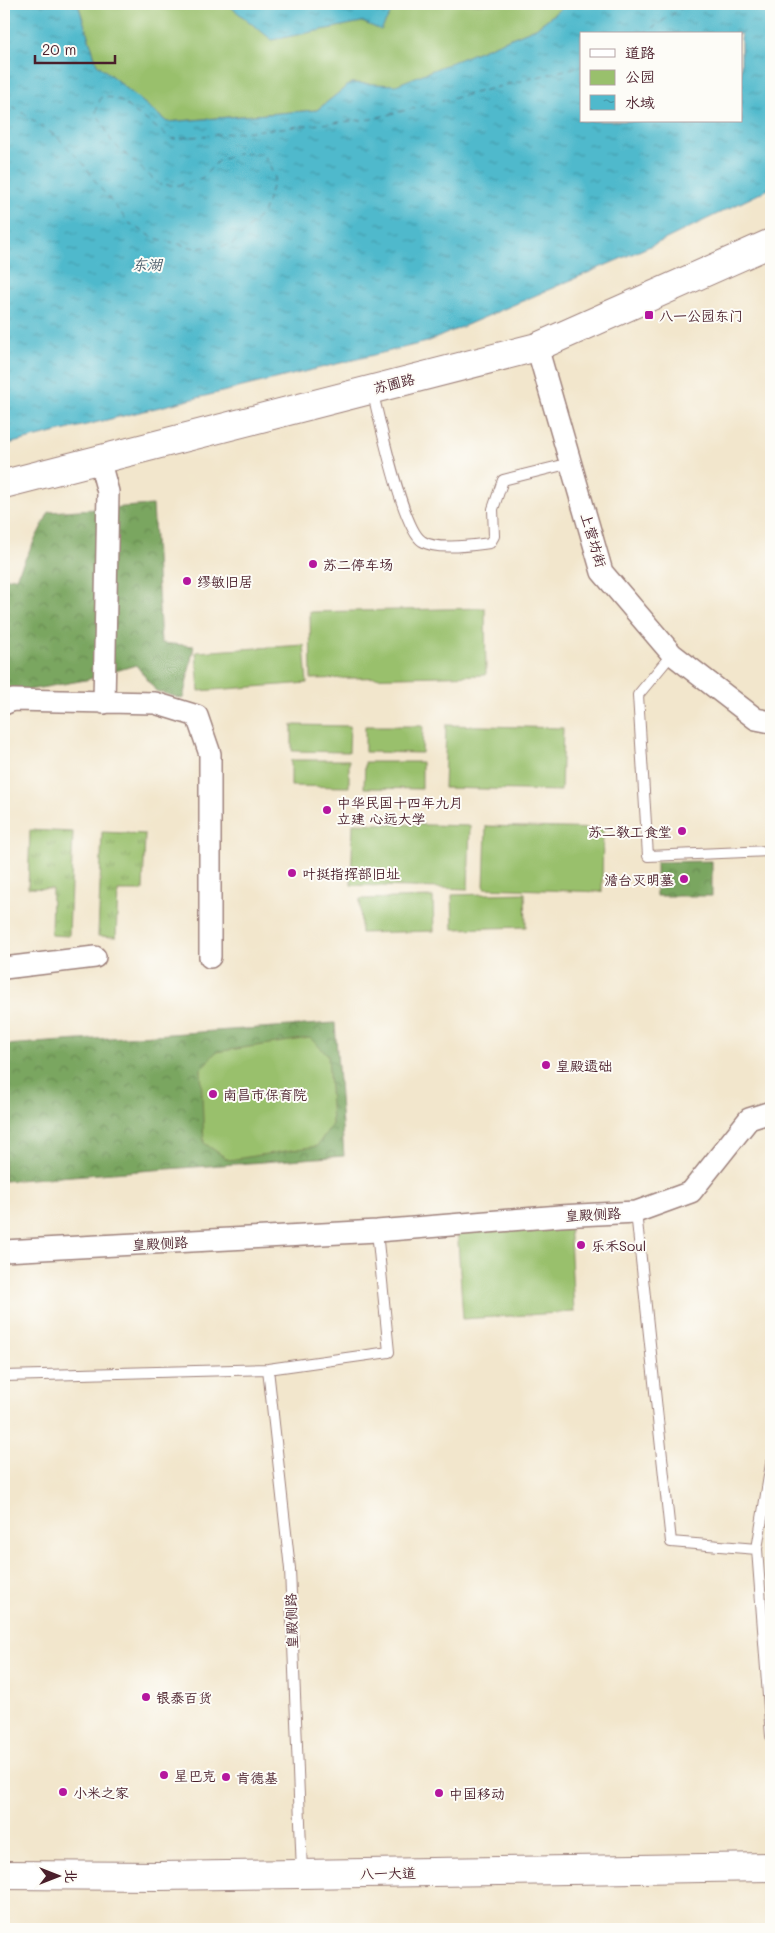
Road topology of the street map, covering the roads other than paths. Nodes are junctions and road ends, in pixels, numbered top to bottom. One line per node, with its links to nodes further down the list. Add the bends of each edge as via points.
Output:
1 (771, 243): 2 (main road, 苏圃路)
2 (537, 347): 3 (main road, 苏圃路); 5 (street, 上营坊街)
3 (372, 389): 4 (main road, 苏圃路); 5 (lane, via 403,508 413,530 423,542 456,546 490,544 494,536 493,509 503,480)
4 (99, 459): 6 (main road, 苏圃路); 8 (street, via 108,492)
5 (571, 463): 7 (street, 上营坊街, via 602,572)
6 (4, 484)
7 (672, 654): 10 (street, 上营坊街, via 756,719); 11 (lane, via 638,695 648,856)
8 (104, 702): 9 (street, via 13,700); 13 (street, via 155,702 197,716 210,754)
9 (4, 704)
10 (771, 722)
11 (771, 851)
12 (95, 957): 14 (street)
13 (210, 957)
14 (4, 968)
15 (771, 1112): 16 (street, 皇殿侧路, via 749,1119 691,1192)
16 (636, 1212): 17 (street, 皇殿侧路); 22 (lane, via 671,1542)
17 (377, 1231): 18 (street, 皇殿侧路); 19 (lane, via 389,1352)
18 (4, 1251)
19 (268, 1369): 20 (lane); 25 (lane, 皇殿侧路, via 290,1569)
20 (4, 1376)
21 (771, 1464): 22 (lane)
22 (757, 1549): 23 (lane)
23 (771, 1736)
24 (771, 1866): 25 (main road, 八一大道)
25 (302, 1874): 26 (main road, 八一大道)
26 (4, 1875)

